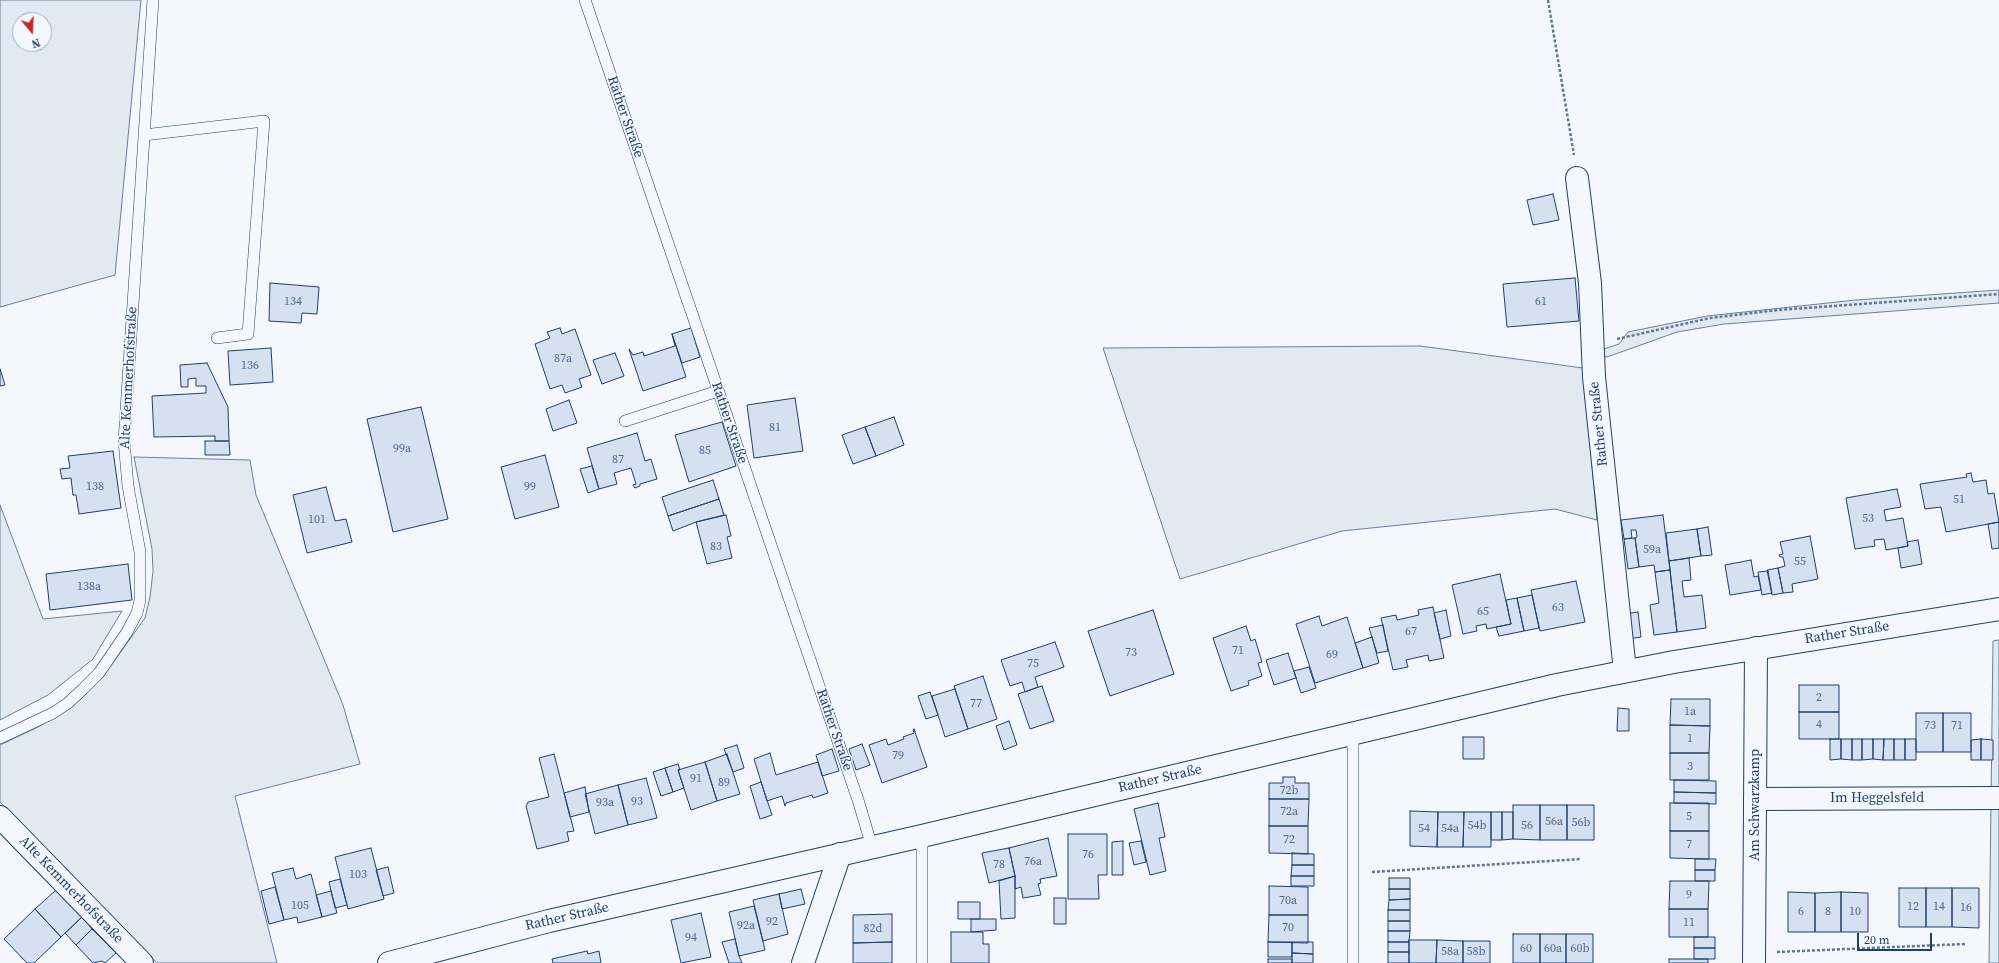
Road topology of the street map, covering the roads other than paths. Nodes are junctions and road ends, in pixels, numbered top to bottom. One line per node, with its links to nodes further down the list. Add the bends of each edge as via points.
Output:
1 (153, 0): 3 (lane, Alte Kemmerhofstraße)
2 (585, 0): 6 (lane, Rather Straße)
3 (144, 135): 5 (lane, via 264,121 248,334); 12 (lane, Alte Kemmerhofstraße, via 124,441 128,486 140,552 140,600 137,613 99,673 68,703 53,713)
4 (1577, 178): 10 (street, Rather Straße, via 1590,283 1594,377)
5 (217, 338)
6 (718, 391): 7 (lane); 17 (lane, Rather Straße)
7 (625, 421)
8 (1999, 609): 9 (street, Rather Straße)
9 (1756, 648): 10 (street, Rather Straße); 14 (street, Am Schwarzkamp)
10 (1625, 671): 11 (street, Rather Straße)
11 (1353, 733): 16 (street, Rather Straße); 24 (lane)
12 (0, 738)
13 (1999, 798): 14 (street, Im Heggelsfeld)
14 (1755, 799): 19 (street, Am Schwarzkamp)
15 (0, 818): 20 (street, Alte Kemmerhofstraße)
16 (922, 836): 17 (street, Rather Straße); 23 (lane)
17 (872, 847): 18 (street, Rather Straße)
18 (840, 854): 21 (street, Rather Straße, via 549,921); 22 (street)
19 (1754, 958)
20 (142, 963)
21 (390, 963)
22 (803, 963)
23 (922, 963)
24 (1353, 963)

